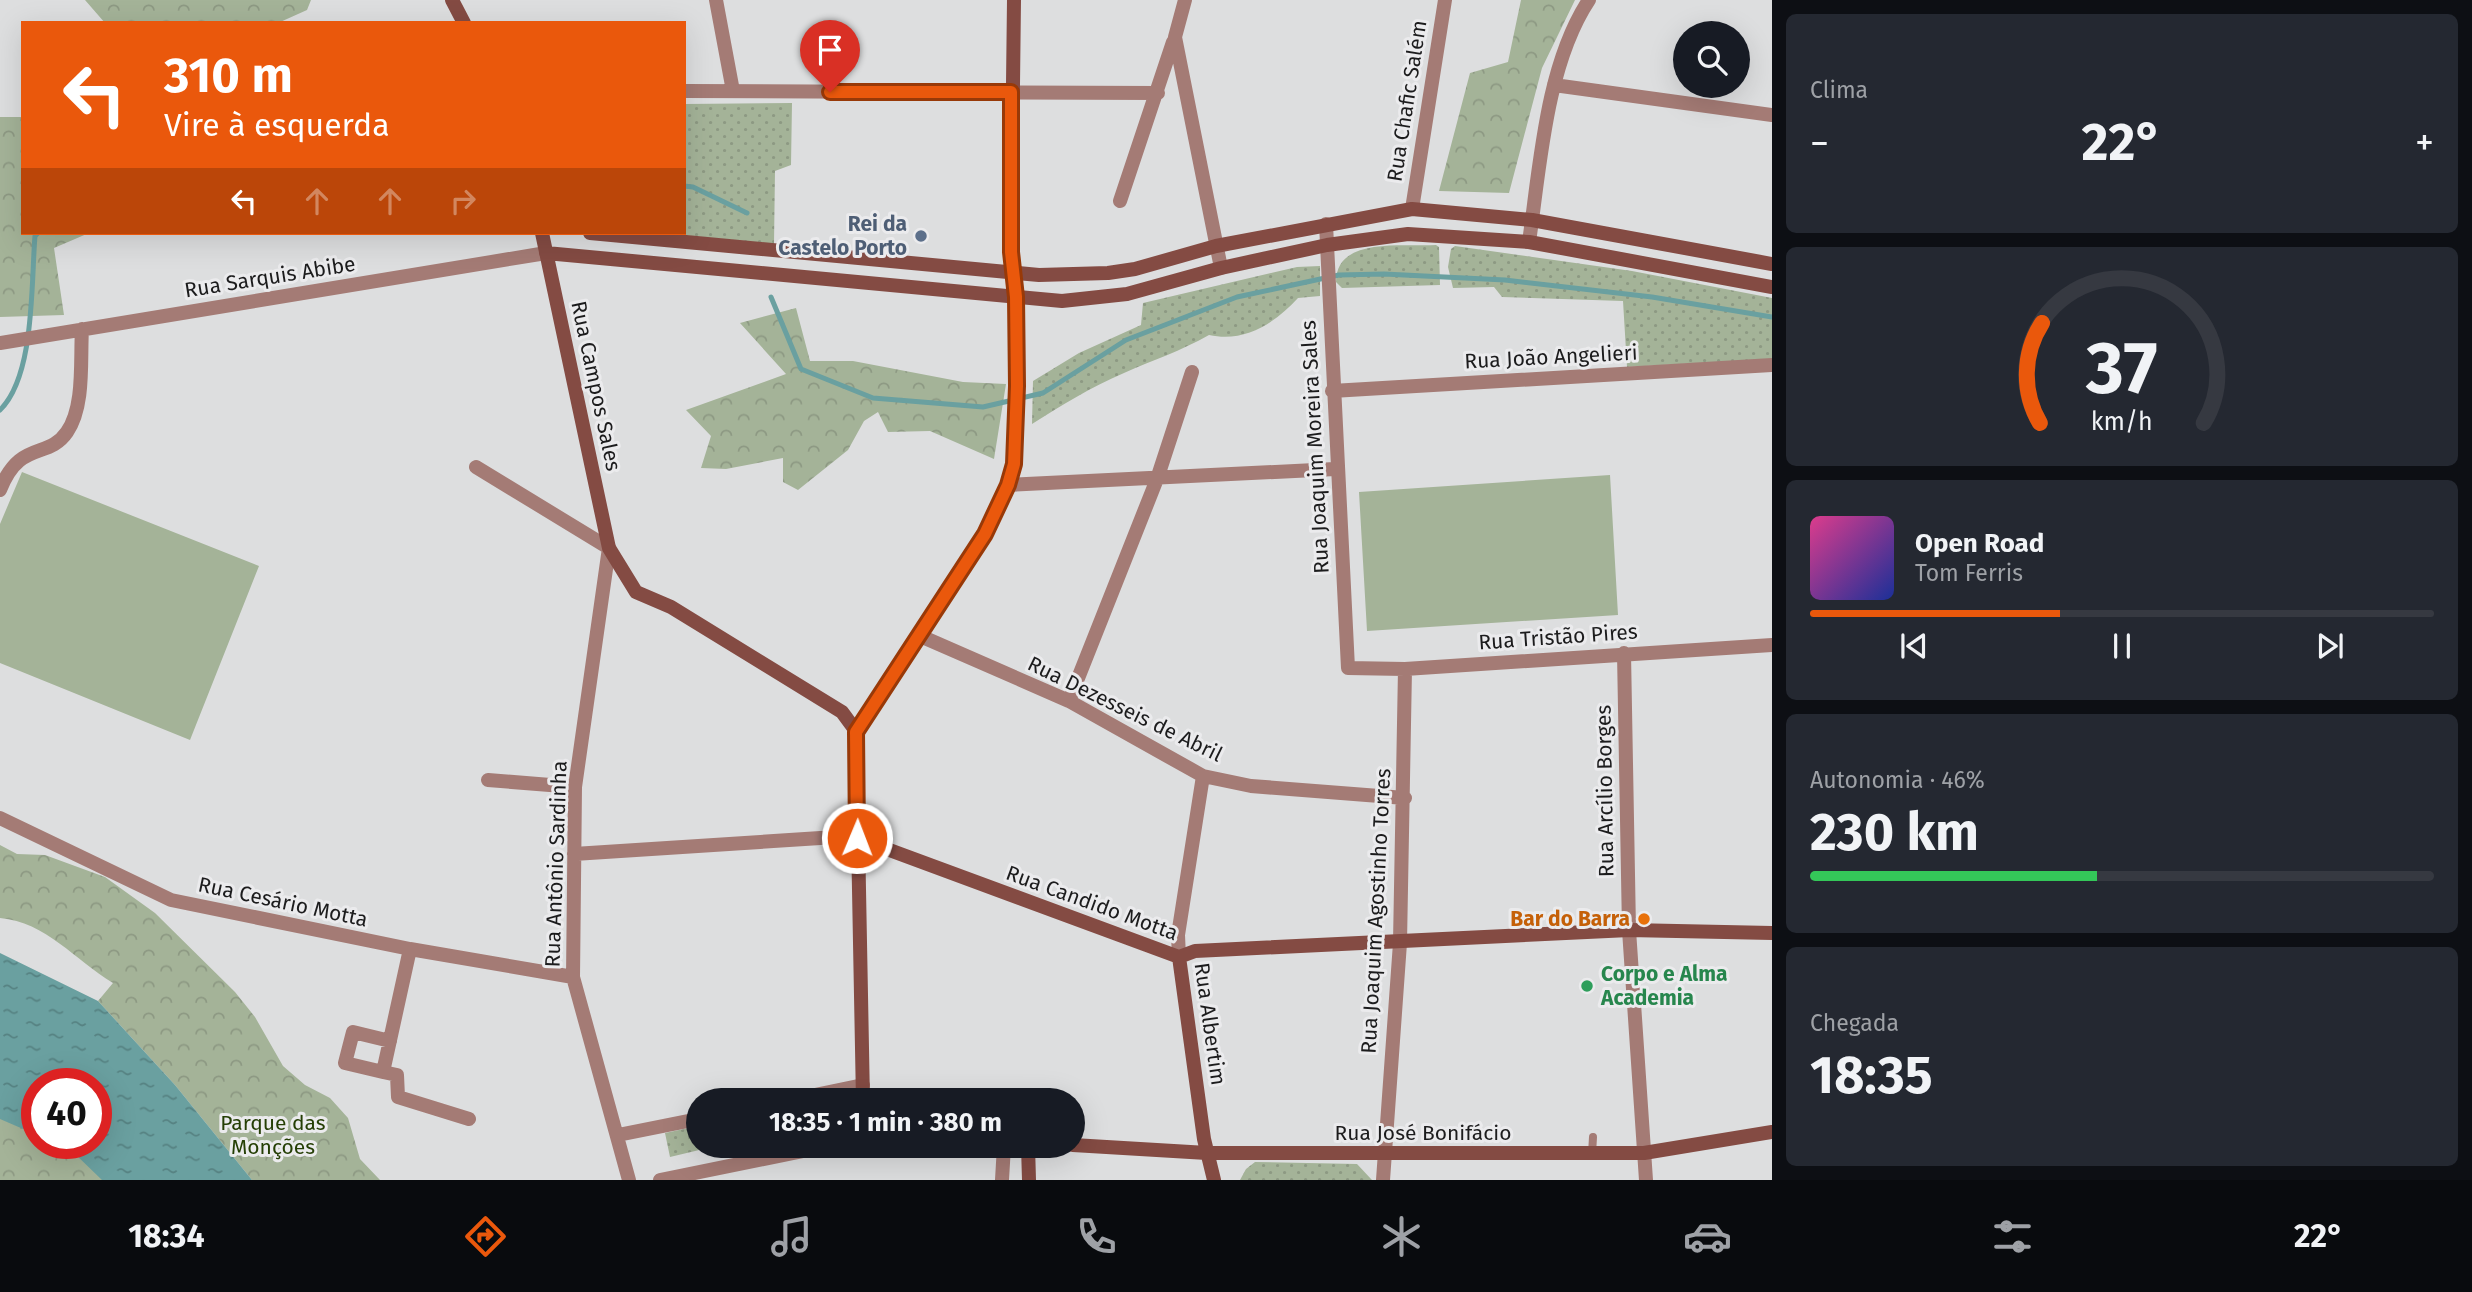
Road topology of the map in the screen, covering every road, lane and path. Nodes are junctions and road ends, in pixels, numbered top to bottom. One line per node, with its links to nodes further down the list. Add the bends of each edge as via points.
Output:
1 (452, 0): 7 (street)
2 (716, 0): 11 (street)
3 (1014, 0): 12 (street)
4 (1185, 0): 8 (street)
5 (1445, 0): 16 (street, Rua Chafic Salém)
6 (1589, 0): 9 (street)
7 (463, 21)
8 (1175, 37): 13 (street); 23 (street)
9 (1554, 85): 14 (street); 17 (street)
10 (686, 91): 11 (street)
11 (733, 91): 12 (street)
12 (1011, 92): 13 (street); 28 (street)
13 (1158, 93): 15 (street)
14 (1769, 111)
15 (1120, 201)
16 (1412, 209): 17 (street); 18 (street)
17 (1532, 220): 21 (street); 26 (street)
18 (1326, 224): 22 (street, Rua Joaquim Moreira Sales); 23 (street)
19 (542, 235): 24 (street, Rua Campos Sales)
20 (610, 235): 25 (street)
21 (1529, 242): 22 (street, via 1408,234); 30 (street)
22 (1327, 245): 27 (street); 36 (street, Rua Joaquim Moreira Sales)
23 (1216, 246): 27 (street); 28 (street, via 1108,273)
24 (546, 253): 29 (street); 32 (street, Rua Sarquis Abibe); 42 (street, Rua Campos Sales)
25 (860, 259): 28 (street); 29 (street)
26 (1772, 264)
27 (1220, 268): 31 (street, via 1109,298 1062,301)
28 (1012, 273): 31 (street)
29 (855, 282): 31 (street)
30 (1772, 287)
31 (1016, 297): 40 (street, via 1017,424)
32 (82, 329): 33 (street, Rua Sarquis Abibe); 41 (street, via 76,413 66,434 21,457 8,470)
33 (0, 343)
34 (1772, 365): 36 (street, Rua João Angelieri)
35 (1192, 372): 39 (street)
36 (1332, 391): 38 (street, Rua Joaquim Moreira Sales)
37 (476, 467): 42 (street)
38 (1335, 469): 39 (street); 46 (street, Rua Joaquim Moreira Sales)
39 (1157, 480): 40 (street); 48 (street)
40 (1008, 485): 43 (street, via 985,534)
41 (0, 491)
42 (608, 548): 49 (street, via 636,592 671,607 842,712); 52 (street, Rua Antônio Sardinha)
43 (918, 635): 48 (street, Rua Dezesseis de Abril); 49 (street)
44 (1772, 645): 45 (street, Rua Tristão Pires)
45 (1624, 653): 47 (street, Rua Tristão Pires); 57 (street, Rua Arcílio Borges)
46 (1348, 668): 47 (street, Rua Tristão Pires)
47 (1405, 669): 53 (street, Rua Joaquim Agostinho Torres)
48 (1069, 701): 50 (street, Rua Dezesseis de Abril)
49 (856, 732): 55 (street)
50 (1203, 776): 53 (street, Rua Dezesseis de Abril, via 1251,786); 61 (street, Rua Albertim, via 1178,935)
51 (488, 780): 52 (street)
52 (575, 787): 56 (street, Rua Antônio Sardinha)
53 (1405, 798): 59 (street, Rua Joaquim Agostinho Torres)
54 (0, 818): 60 (street, Rua Cesário Motta, via 171,900)
55 (857, 838): 56 (street, Rua Candido Motta); 61 (street, Rua Candido Motta); 65 (street)
56 (574, 854): 62 (street, Rua Antônio Sardinha)
57 (1629, 930): 58 (street, Rua Candido Motta); 59 (street, Rua Candido Motta); 74 (street, Rua Arcílio Borges)
58 (1772, 933)
59 (1400, 943): 61 (street, Rua Candido Motta, via 1195,951); 75 (street, Rua Joaquim Agostinho Torres)
60 (410, 949): 62 (street, Rua Cesário Motta); 63 (street)
61 (1179, 957): 73 (street, Rua Albertim)
62 (573, 977): 70 (street, Rua Antônio Sardinha)
63 (390, 1041): 64 (street); 64 (street, via 354,1032 345,1063)
64 (383, 1072): 67 (street, via 397,1075 398,1097)
65 (863, 1085): 66 (street)
66 (849, 1088)
67 (469, 1119)
68 (686, 1121): 70 (street)
69 (1772, 1132): 74 (street, Rua José Bonifácio)
70 (618, 1135): 80 (street, Rua Antônio Sardinha)
71 (1593, 1137): 76 (lane)
72 (1085, 1145): 73 (street, Rua José Bonifácio)
73 (1207, 1153): 75 (street, Rua José Bonifácio); 84 (street, Rua Albertim)
74 (1644, 1153): 76 (street, Rua José Bonifácio); 86 (street, Rua Arcílio Borges)
75 (1383, 1154): 76 (street, Rua José Bonifácio); 85 (street, Rua Joaquim Agostinho Torres)
76 (1592, 1154)
77 (769, 1158): 81 (street)
78 (1003, 1158): 82 (street)
79 (1028, 1158): 83 (street)
80 (629, 1180)
81 (660, 1180)
82 (1002, 1180)
83 (1029, 1180)
84 (1214, 1180)
85 (1383, 1180)
86 (1646, 1180)

